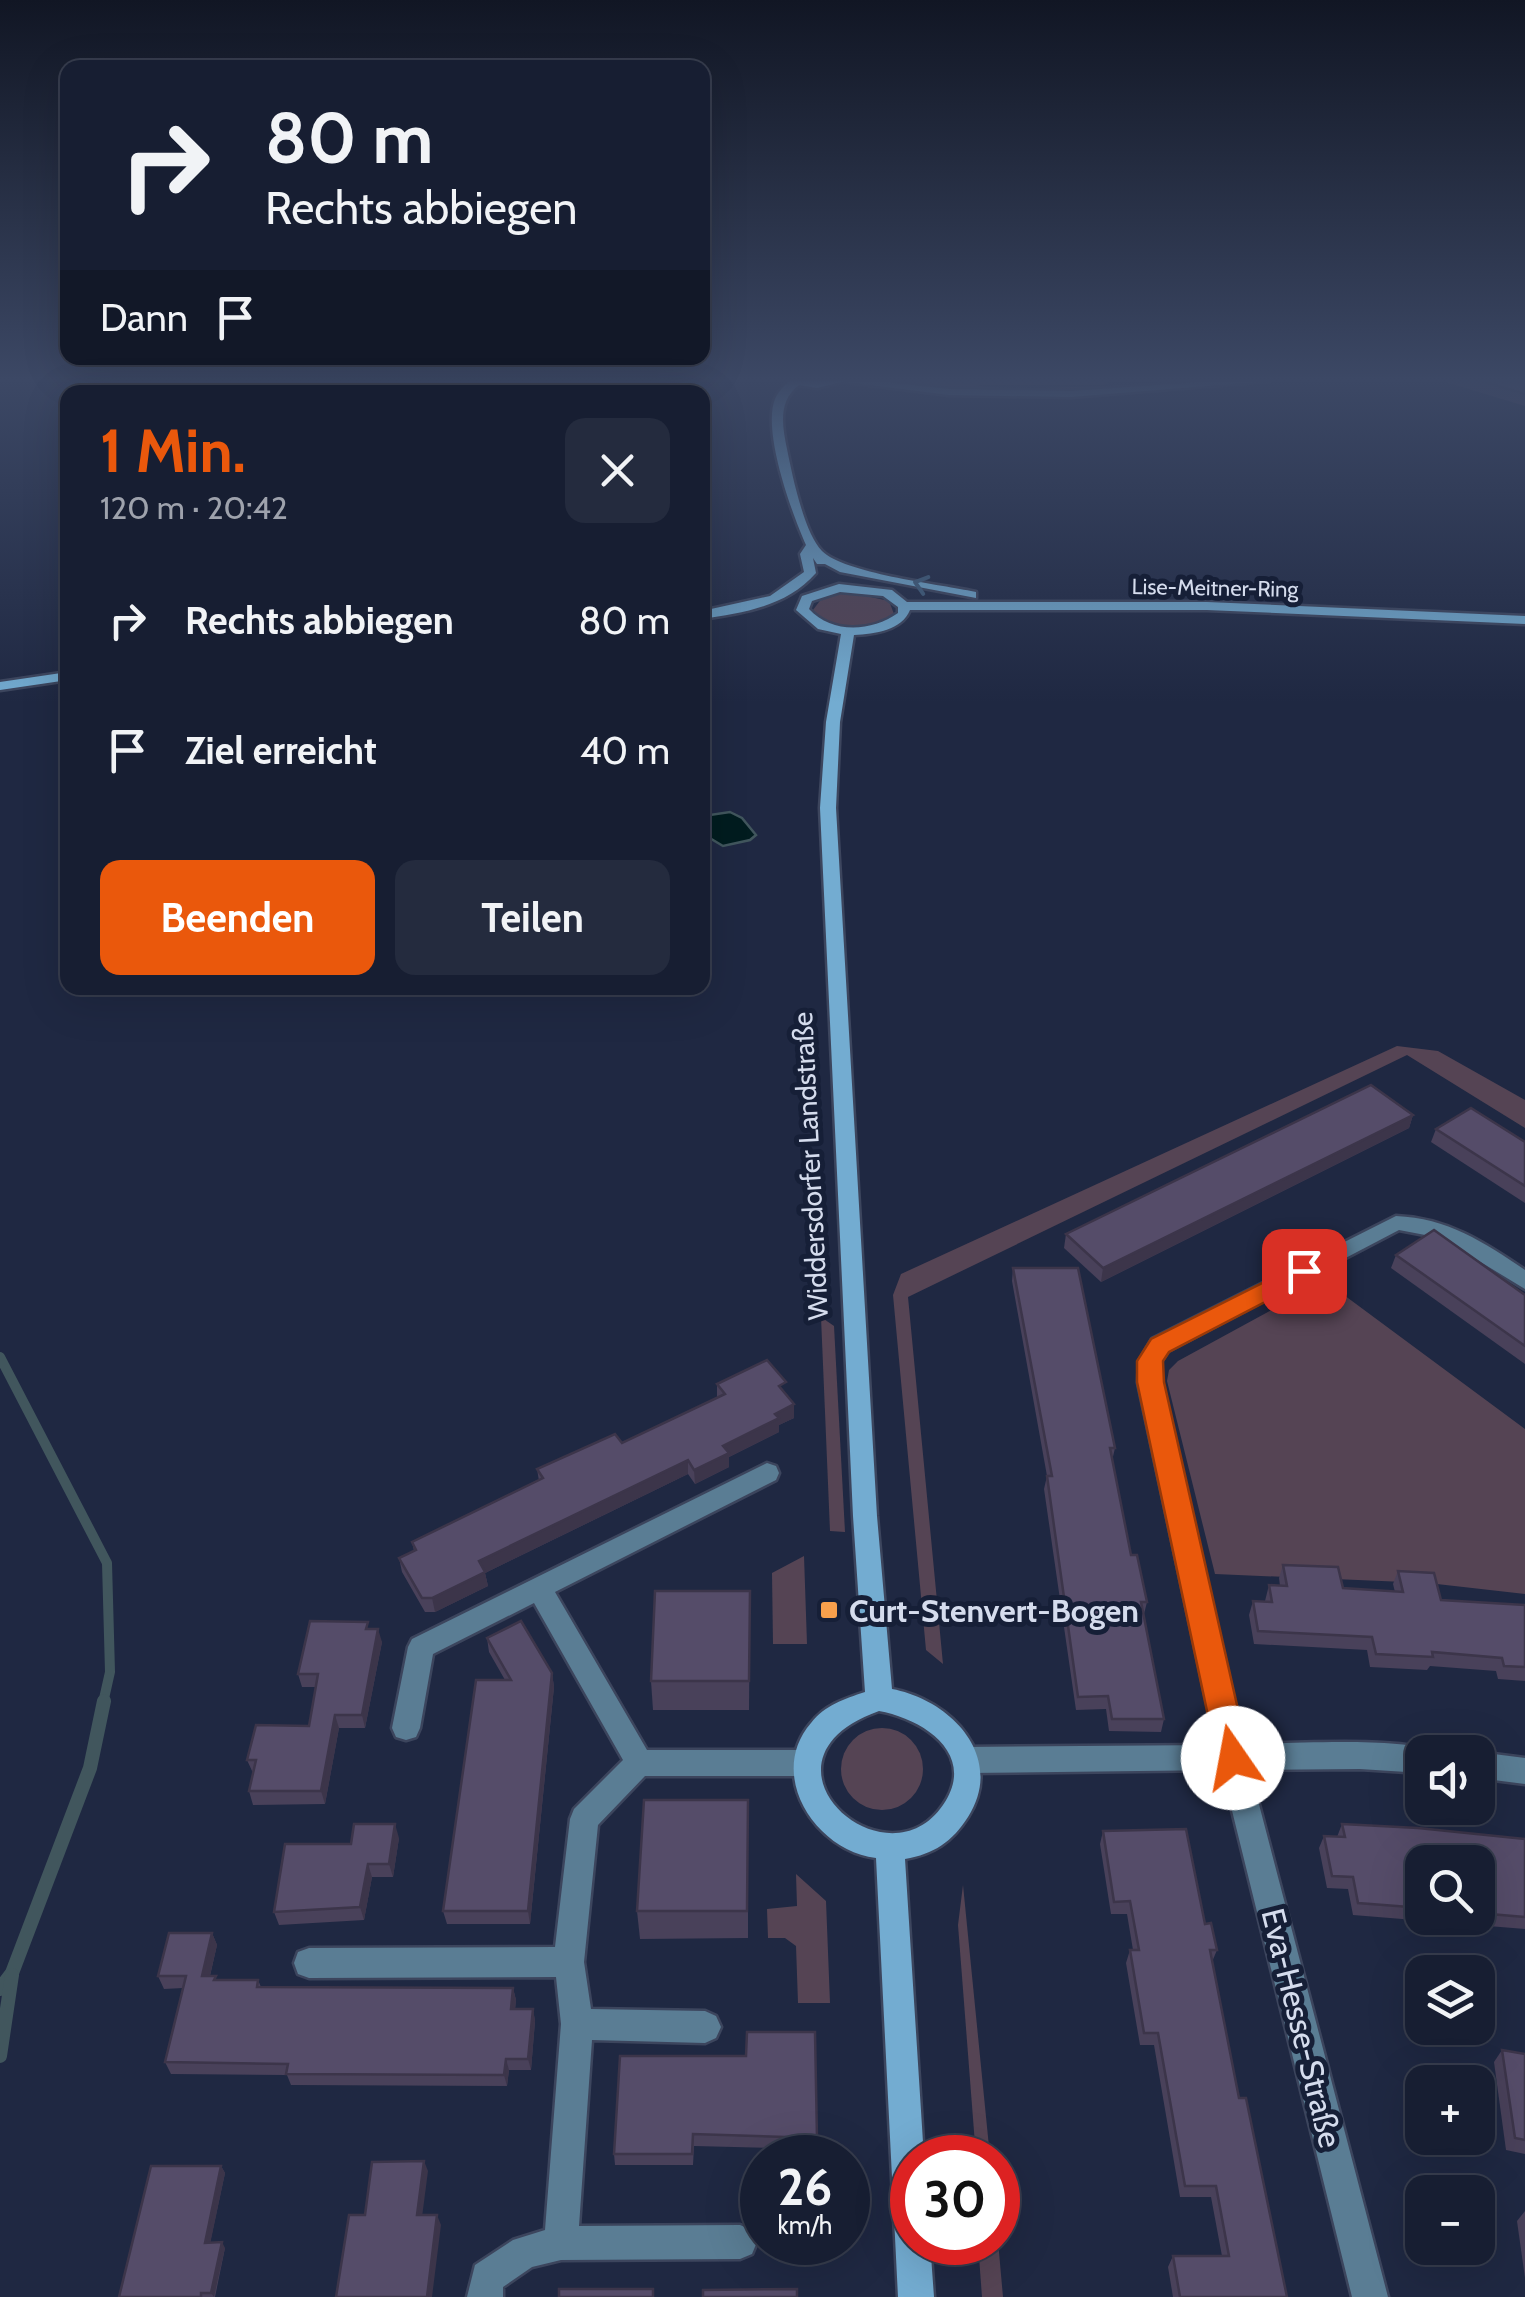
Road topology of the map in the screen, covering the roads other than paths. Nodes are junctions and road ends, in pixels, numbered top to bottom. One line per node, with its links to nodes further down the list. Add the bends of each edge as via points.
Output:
1 (792, 488): 2 (street)
2 (813, 548): 3 (street); 4 (street, one-way to 2, via 945,592 840,568); 7 (street, via 806,554 810,573 803,582 757,605)
3 (839, 588): 5 (street, via 887,593); 6 (street, via 807,598)
4 (1052, 605): 5 (street, Lise-Meitner-Ring); 9 (street, Lise-Meitner-Ring)
5 (904, 606): 10 (street, via 904,614 884,627)
6 (802, 610): 8 (street); 10 (street, via 816,624)
7 (710, 614)
8 (710, 615)
9 (1525, 620)
10 (848, 630): 16 (street, Widdersdorfer Landstraße, via 828,808)
11 (60, 677): 12 (street)
12 (0, 686)
13 (1525, 1281): 18 (street, Eva-Hesse-Straße, via 1448,1230 1396,1224 1160,1345 1150,1361)
14 (767, 1473): 15 (street)
15 (540, 1590): 17 (street, via 421,1647); 21 (street)
16 (879, 1699): 20 (street, via 902,1700 943,1722); 22 (street, via 857,1702 830,1718)
17 (406, 1728)
18 (1233, 1758): 19 (street); 20 (street); 36 (street, Eva-Hesse-Straße)
19 (1405, 1759)
20 (966, 1760): 25 (street, via 959,1810 942,1830)
21 (639, 1763): 22 (street); 26 (street, via 584,1819)
22 (806, 1763): 25 (street, via 819,1811 850,1837)
23 (1495, 1768): 24 (street)
24 (1525, 1772)
25 (890, 1848): 30 (street)
26 (570, 1962): 27 (street); 28 (street)
27 (309, 1964)
28 (577, 2024): 29 (street); 32 (street)
29 (705, 2027)
30 (906, 2135)
31 (740, 2242): 32 (street)
32 (561, 2243): 34 (street, via 524,2252 487,2277)
33 (914, 2265): 35 (street)
34 (485, 2297)
35 (916, 2297)
36 (1370, 2297)

